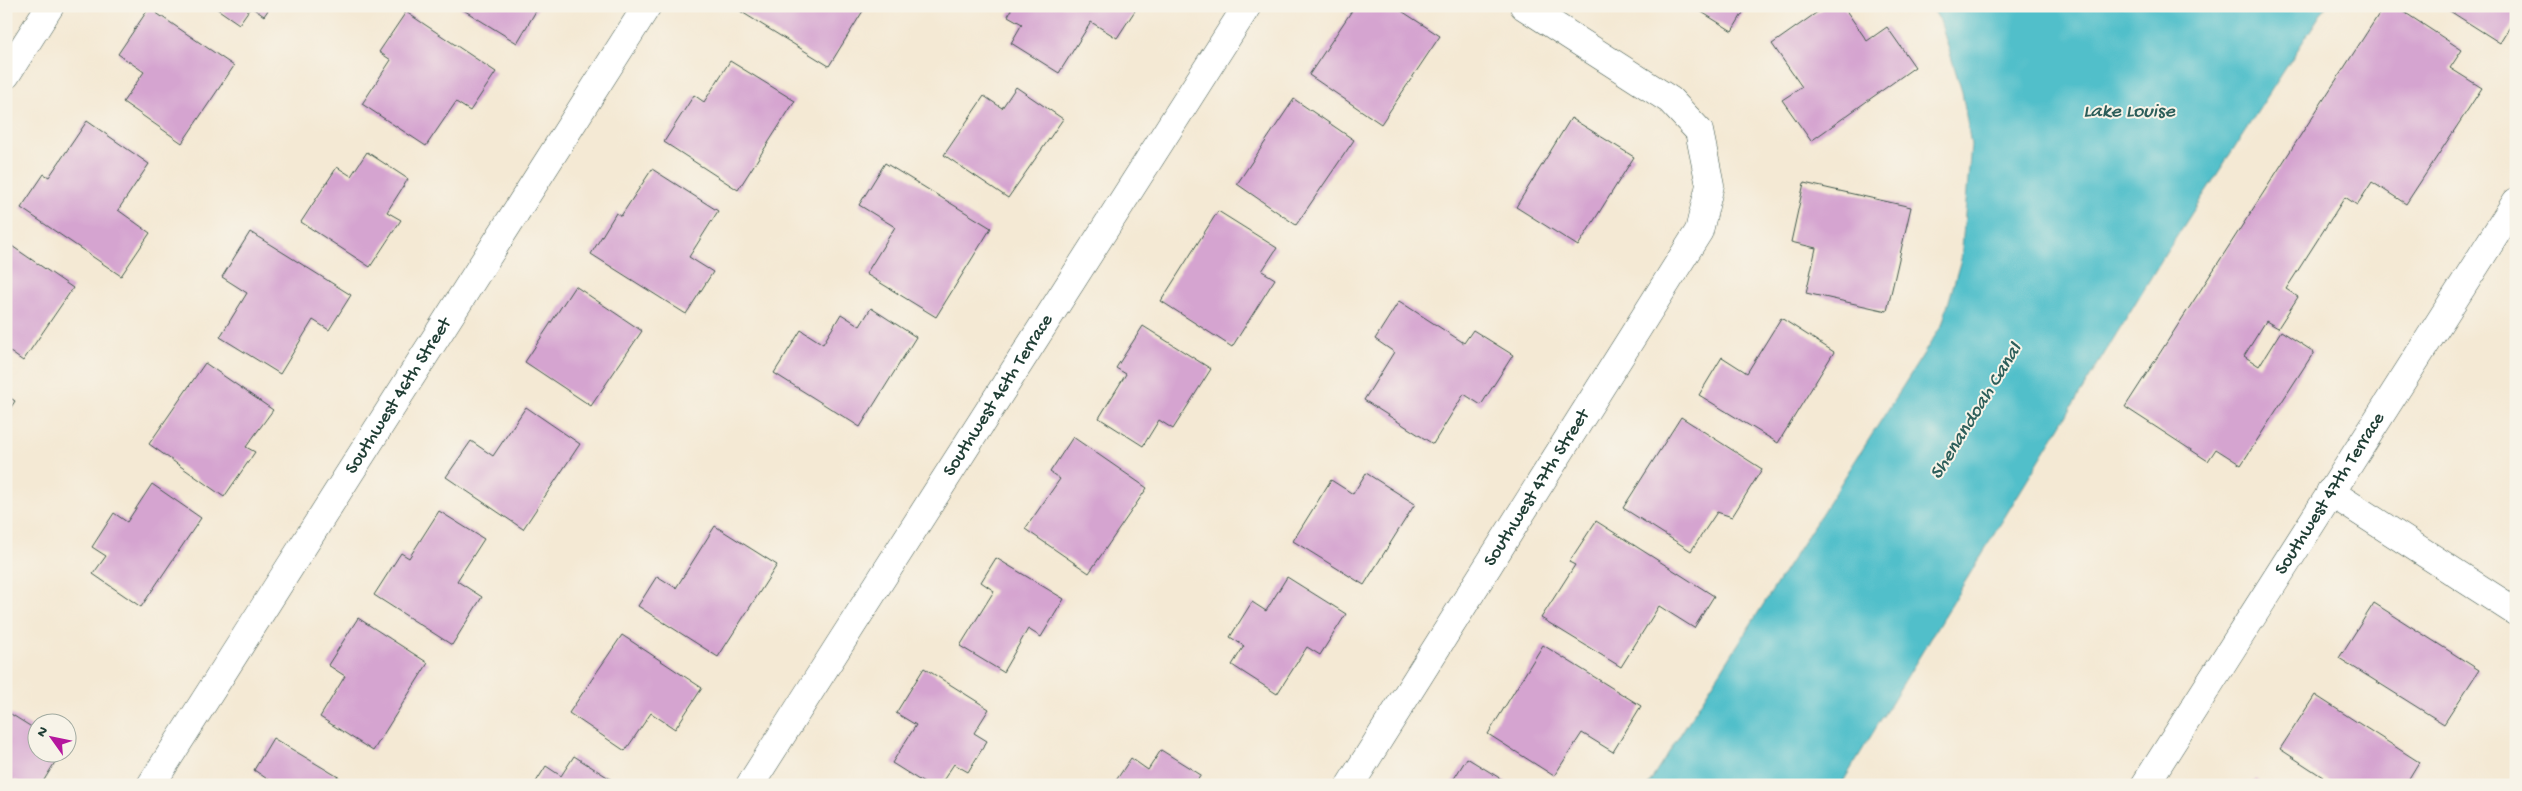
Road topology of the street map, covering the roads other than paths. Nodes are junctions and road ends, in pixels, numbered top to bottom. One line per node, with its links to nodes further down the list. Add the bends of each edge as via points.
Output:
1 (50, 6): 5 (street)
2 (647, 6): 9 (street, Southwest 46th Street)
3 (1247, 6): 10 (street, Southwest 46th Terrace)
4 (1524, 6): 11 (street, Southwest 47th Street, via 1670,100 1699,131 1710,185 1699,231)
5 (6, 75)
6 (2516, 202): 7 (street, Southwest 47th Terrace)
7 (2330, 492): 8 (street); 12 (street, Southwest 47th Terrace)
8 (2516, 612)
9 (151, 785)
10 (750, 785)
11 (1350, 785)
12 (2145, 785)

